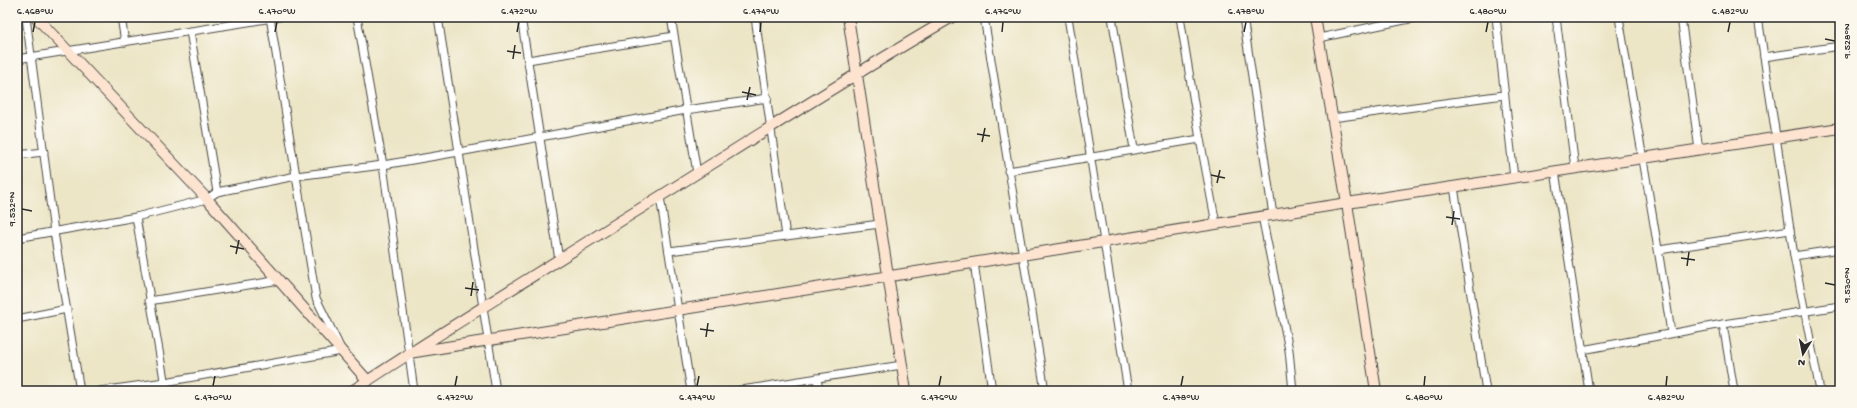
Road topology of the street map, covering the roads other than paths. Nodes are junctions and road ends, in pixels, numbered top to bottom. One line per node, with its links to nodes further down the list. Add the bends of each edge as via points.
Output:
1 (26, 17): 31 (street)
2 (36, 17): 30 (street)
3 (122, 17): 28 (street)
4 (280, 17): 24 (street)
5 (358, 17): 52 (street)
6 (438, 17): 48 (street)
7 (521, 17): 34 (street)
8 (671, 17): 26 (street)
9 (755, 17): 37 (street)
10 (848, 17): 35 (street)
11 (952, 17): 35 (street)
12 (984, 17): 54 (street)
13 (1068, 17): 50 (street)
14 (1112, 17): 45 (street)
15 (1180, 17): 44 (street)
16 (1243, 17): 64 (street)
17 (1315, 17): 27 (street)
18 (1419, 17): 27 (street)
19 (1496, 17): 36 (street)
20 (1556, 17): 53 (street)
21 (1619, 17): 51 (street)
22 (1681, 17): 46 (street)
23 (1758, 17): 32 (street)
24 (270, 18): 25 (street); 57 (street)
25 (190, 31): 28 (street); 60 (street)
26 (674, 36): 34 (street); 38 (street)
27 (1319, 38): 39 (street)
28 (125, 42): 30 (street)
29 (1840, 46): 32 (street)
30 (68, 52): 31 (street); 62 (street)
31 (32, 57): 33 (street); 47 (street)
32 (1764, 57): 43 (street)
33 (17, 59)
34 (528, 60): 42 (street)
35 (857, 72): 40 (street); 67 (street)
36 (1504, 95): 39 (street); 58 (street)
37 (768, 98): 38 (street); 40 (street)
38 (686, 110): 42 (street); 56 (street)
39 (1332, 118): 63 (street)
40 (772, 126): 56 (street); 71 (street)
41 (1840, 128): 43 (street)
42 (539, 137): 48 (street); 79 (street)
43 (1776, 138): 46 (street); 69 (street)
44 (1200, 139): 45 (street); 68 (street)
45 (1134, 149): 50 (street)
46 (1699, 150): 51 (street)
47 (44, 152): 49 (street); 70 (street)
48 (459, 152): 52 (street); 85 (street)
49 (17, 155)
50 (1090, 156): 54 (street); 73 (street)
51 (1641, 158): 53 (street); 75 (street)
52 (382, 165): 57 (street); 95 (street)
53 (1575, 168): 55 (street)
54 (1008, 171): 77 (street)
55 (1555, 172): 58 (street); 93 (street)
56 (697, 173): 61 (street)
57 (296, 176): 60 (street); 94 (street, via 316,298)
58 (1514, 178): 59 (street)
59 (1454, 187): 63 (street); 115 (street)
60 (217, 192): 62 (street)
61 (660, 197): 76 (street); 79 (street)
62 (207, 198): 66 (street); 82 (street)
63 (1347, 203): 64 (street); 114 (street)
64 (1273, 215): 65 (street)
65 (1262, 216): 68 (street); 113 (street, via 1289,350)
66 (136, 217): 70 (street); 83 (street)
67 (880, 224): 71 (street); 81 (street)
68 (1216, 224): 73 (street)
69 (1790, 230): 75 (street); 78 (street)
70 (54, 232): 72 (street); 86 (street)
71 (786, 236): 76 (street)
72 (17, 238)
73 (1104, 242): 77 (street); 112 (street)
74 (1840, 249): 78 (street)
75 (1659, 250): 91 (street)
76 (669, 251): 87 (street)
77 (1022, 255): 80 (street); 111 (street)
78 (1794, 256): 88 (street)
79 (558, 260): 85 (street)
80 (974, 262): 81 (street); 110 (street)
81 (888, 276): 87 (street); 96 (street)
82 (280, 280): 83 (street); 94 (street)
83 (150, 301): 99 (street)
84 (1840, 306): 88 (street)
85 (483, 308): 92 (street); 95 (street)
86 (67, 309): 89 (street); 100 (street)
87 (677, 310): 92 (street); 106 (street)
88 (1803, 311): 90 (street); 118 (street)
89 (17, 319)
90 (1723, 324): 91 (street); 117 (street)
91 (1671, 333): 93 (street)
92 (488, 340): 95 (street); 105 (street)
93 (1582, 350): 116 (street)
94 (342, 351): 98 (street); 99 (street)
95 (409, 353): 98 (street); 104 (street)
96 (902, 365): 97 (street); 109 (street)
97 (817, 378): 107 (street); 108 (street)
98 (368, 381): 103 (street)
99 (165, 382): 101 (street); 102 (street)
100 (80, 391)
101 (100, 391)
102 (166, 391)
103 (352, 391)
104 (414, 391)
105 (496, 391)
106 (691, 391)
107 (735, 391)
108 (819, 391)
109 (906, 391)
110 (992, 391)
111 (1045, 391)
112 (1128, 391)
113 (1292, 391)
114 (1376, 391)
115 (1486, 391)
116 (1589, 391)
117 (1734, 391)
118 (1820, 391)

